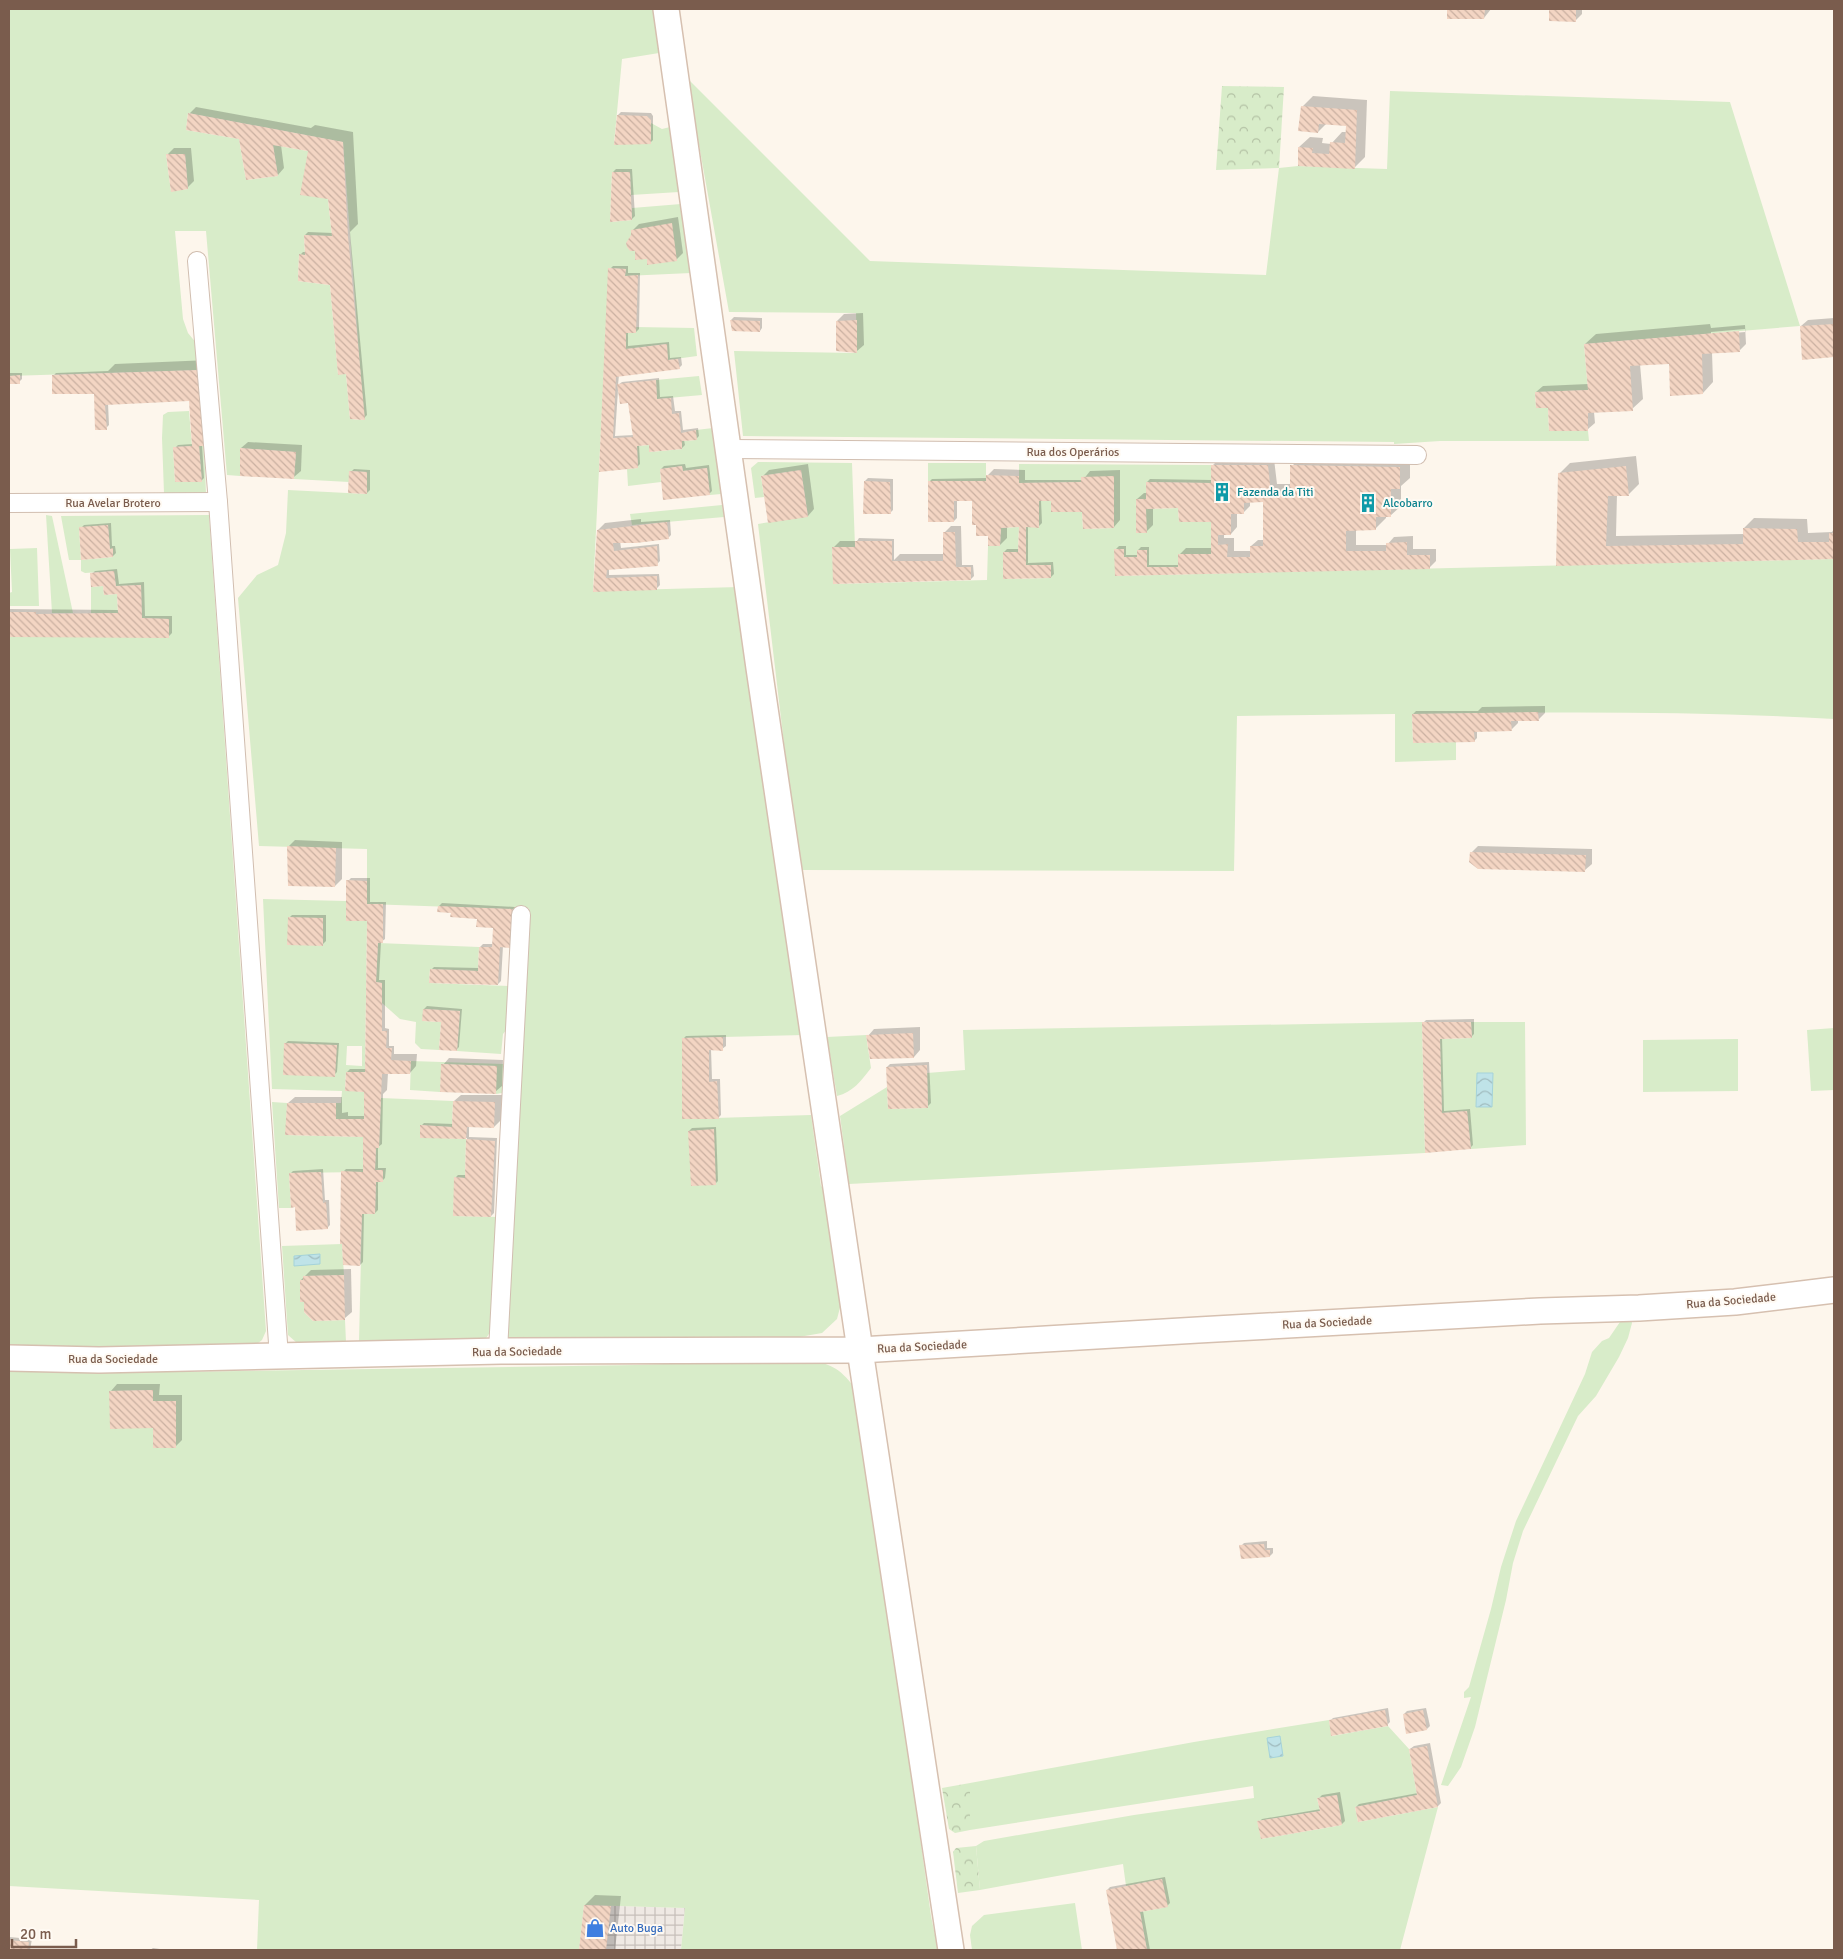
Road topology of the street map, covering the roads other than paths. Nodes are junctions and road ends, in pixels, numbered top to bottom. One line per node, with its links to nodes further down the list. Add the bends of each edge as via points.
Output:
1 (666, 9): 3 (main road)
2 (197, 261): 5 (street)
3 (729, 449): 4 (street, Rua dos Operários); 9 (main road)
4 (1417, 455)
5 (218, 502): 6 (street, Rua Avelar Brotero); 11 (street)
6 (9, 503)
7 (521, 915): 10 (street)
8 (1834, 1290): 9 (main road, Rua da Sociedade, via 1735,1302 1639,1308)
9 (860, 1350): 10 (main road, Rua da Sociedade); 13 (main road)
10 (498, 1352): 11 (main road, Rua da Sociedade)
11 (279, 1356): 12 (main road, Rua da Sociedade, via 99,1360)
12 (9, 1358)
13 (951, 1950)

